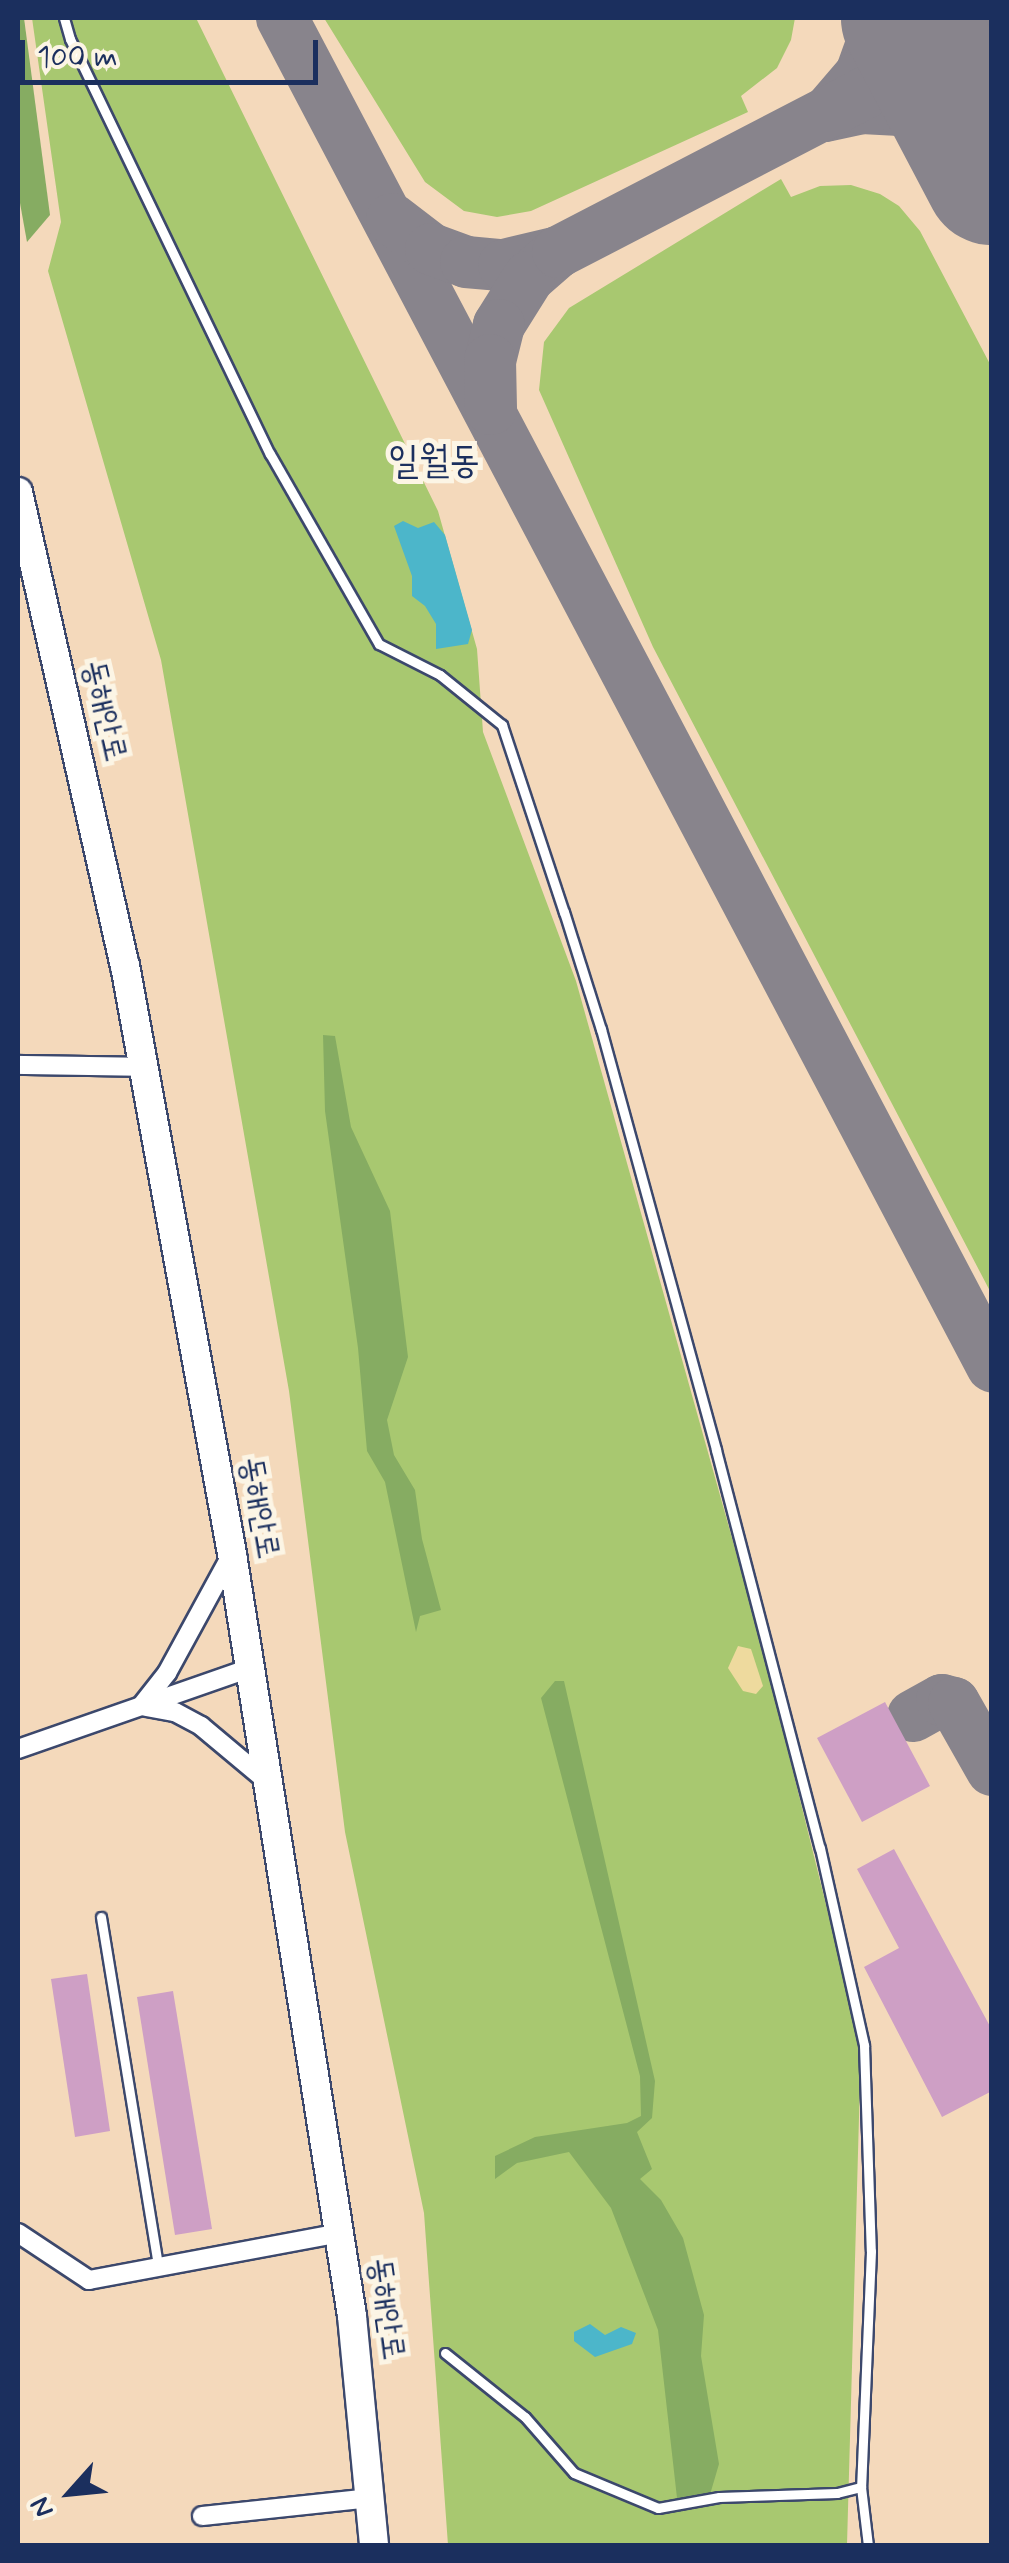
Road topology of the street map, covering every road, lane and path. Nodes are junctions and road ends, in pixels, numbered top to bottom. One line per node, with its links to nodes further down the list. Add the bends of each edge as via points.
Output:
1 (64, 18): 15 (lane, via 270,454 379,644 440,675 502,725 564,912 716,1450 864,2045 871,2251)
2 (18, 492): 4 (main road, 동해안로)
3 (18, 1065): 4 (street)
4 (144, 1067): 5 (main road, 동해안로)
5 (232, 1554): 6 (main road, 동해안로); 7 (street, via 168,1673)
6 (250, 1668): 7 (street); 9 (main road, 동해안로)
7 (141, 1706): 8 (street); 9 (street, via 175,1712 201,1726)
8 (18, 1749)
9 (268, 1782): 12 (main road, 동해안로)
10 (101, 1917): 13 (lane)
11 (18, 2233): 13 (street, via 89,2280)
12 (340, 2233): 13 (street); 16 (main road, 동해안로)
13 (158, 2266)
14 (445, 2353): 15 (lane, via 524,2416 574,2474 658,2508)
15 (861, 2487): 19 (lane)
16 (371, 2498): 17 (street); 18 (main road, 동해안로)
17 (202, 2516)
18 (374, 2546)
19 (868, 2546)

